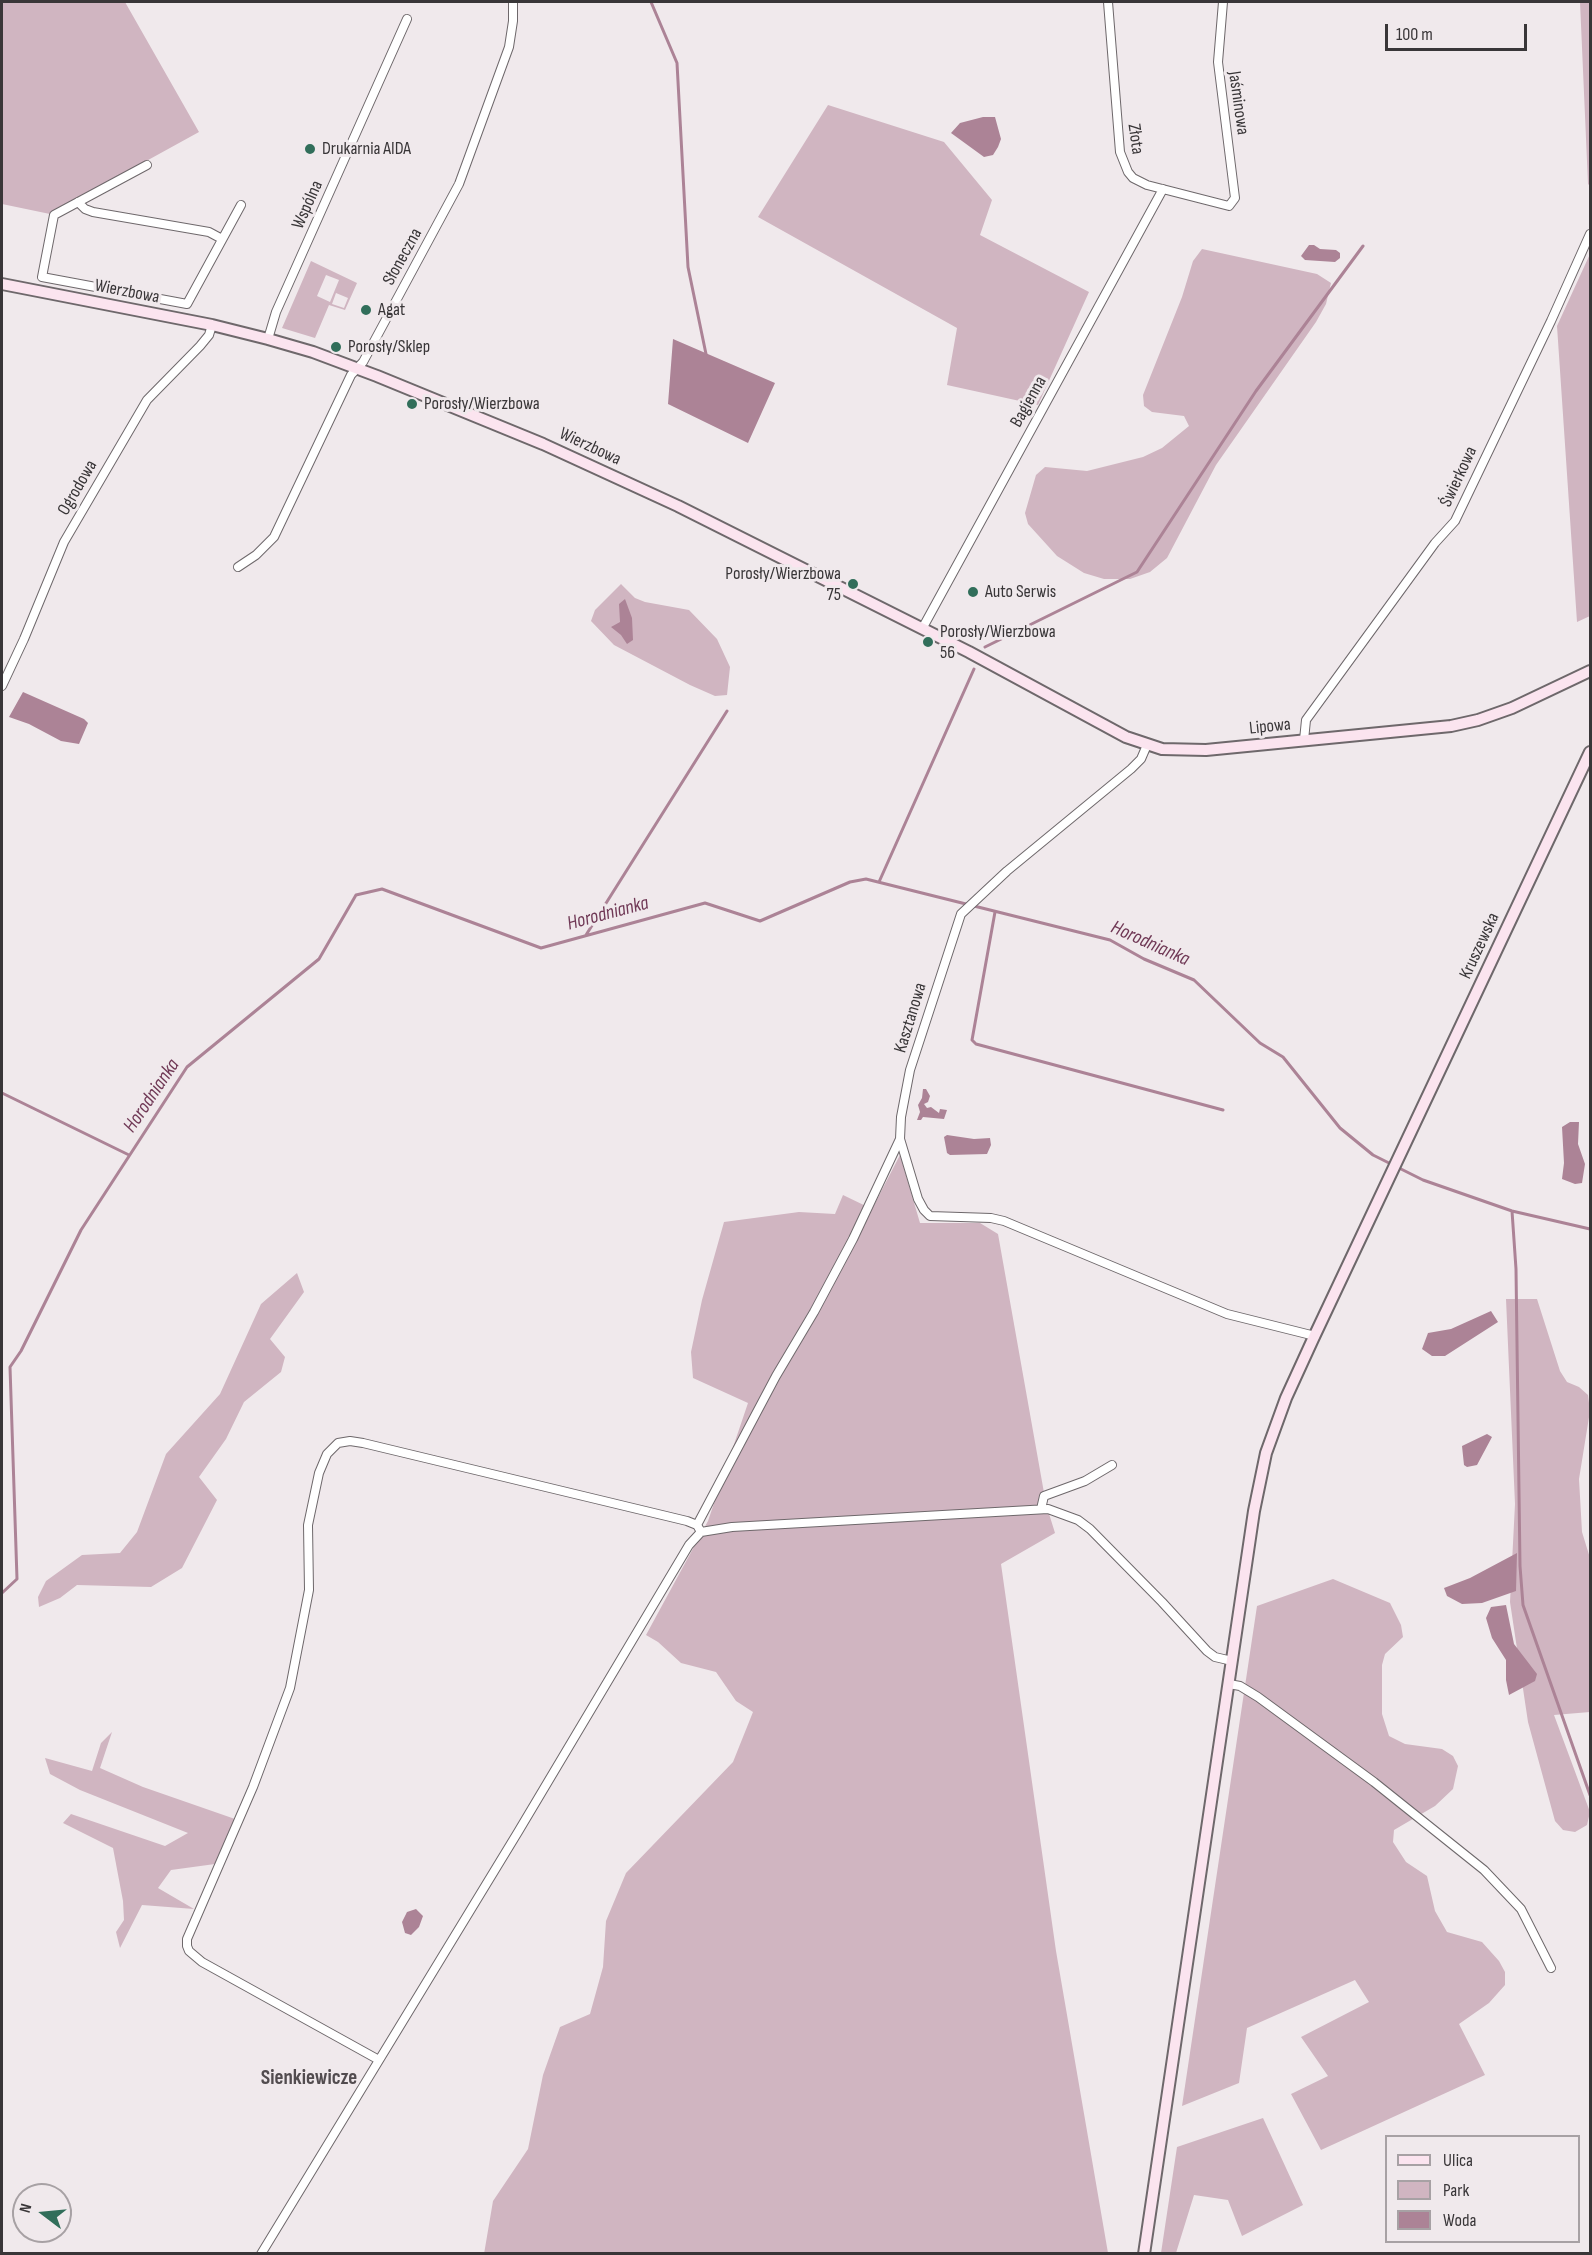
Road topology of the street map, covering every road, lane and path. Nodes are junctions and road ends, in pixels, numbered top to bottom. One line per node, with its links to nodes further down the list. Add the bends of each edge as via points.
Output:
1 (513, 2): 19 (street, Słoneczna, via 508,47 459,184)
2 (1108, 2): 6 (street, Złota, via 1123,164 1133,178)
3 (1223, 2): 9 (street, Jaśminowa, via 1218,62 1235,198)
4 (407, 19): 18 (street, Wspólna, via 276,312)
5 (147, 165): 7 (street)
6 (1163, 189): 9 (street, Złota); 21 (street, Bagienna)
7 (78, 202): 11 (street, via 93,212 208,232); 12 (street, via 54,215)
8 (241, 205): 11 (street)
9 (1229, 206)
10 (1590, 234): 25 (street, Świerkowa, via 1455,521 1424,557 1306,720)
11 (222, 238): 15 (street)
12 (42, 277): 14 (street); 15 (street)
13 (2, 284): 14 (street, Wierzbowa)
14 (39, 291): 16 (street, Wierzbowa)
15 (187, 304): 16 (street)
16 (184, 320): 17 (street, Wierzbowa)
17 (212, 325): 18 (street, Wierzbowa); 24 (street, Ogrodowa, via 200,346 147,399 64,542)
18 (268, 339): 19 (street, Wierzbowa)
19 (358, 368): 20 (street, Słoneczna, via 351,375 274,537); 21 (street, Wierzbowa, via 543,444 678,506)
20 (238, 567)
21 (922, 629): 22 (street, Wierzbowa)
22 (969, 652): 26 (street, Lipowa)
23 (1589, 671): 25 (street, Lipowa, via 1478,720 1428,729)
24 (2, 686)
25 (1304, 740): 26 (street, Lipowa, via 1206,750)
26 (1147, 745): 28 (street, Kasztanowa, via 1131,769 964,910 910,1070)
27 (1590, 752): 29 (street, Kruszewska)
28 (900, 1139): 29 (street, via 918,1199 930,1216 1004,1221 1227,1314); 32 (street, via 853,1239 776,1376)
29 (1315, 1336): 33 (street, Kruszewska, via 1273,1429 1259,1479)
30 (1112, 1464): 31 (street, via 1085,1481 1044,1496)
31 (1041, 1509): 32 (street); 33 (street, via 1065,1514 1090,1529 1207,1651)
32 (699, 1529): 36 (street); 36 (street, via 637,1508 363,1443 338,1443 327,1454 308,1525 309,1590 290,1688 187,1946 202,1962)
33 (1232, 1661): 34 (street, Kruszewska)
34 (1229, 1684): 35 (street, via 1258,1697 1391,1795 1484,1870 1521,1909); 38 (street, Kruszewska)
35 (1551, 1968)
36 (379, 2060): 37 (street)
37 (261, 2253)
38 (1144, 2253)

